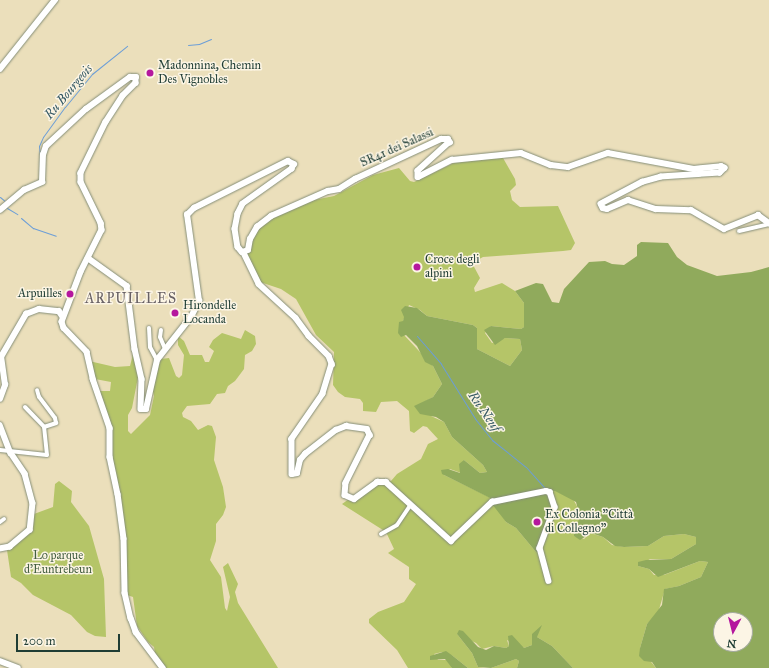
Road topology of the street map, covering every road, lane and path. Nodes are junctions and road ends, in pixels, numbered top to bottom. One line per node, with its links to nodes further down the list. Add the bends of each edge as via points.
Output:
1 (55, 0): 2 (street)
2 (0, 68)
3 (0, 210): 7 (street, via 24,190 42,182 46,146 86,109 132,76 136,78 136,83 123,96 106,122 81,174 81,182 99,215 102,230)
4 (769, 224): 5 (street); 6 (street, SR41 dei Salassi, via 758,215 724,229 691,210 656,209 628,200 607,209 601,204 643,182 661,177 720,173 725,168 721,166 694,169 608,153 568,167 550,165 521,153 452,160 418,176 418,171 450,142 448,139 441,139 339,189 328,191 271,216 257,227)
5 (739, 231)
6 (244, 253): 11 (street, via 238,247 235,229 238,214 244,204 292,169 292,161 194,208 186,215 199,301); 21 (street, via 259,284 296,318 308,336 329,356 332,364 322,394 292,439 292,473 298,473 300,460 305,454 336,430 346,426 366,429 370,435 346,483 345,495 354,499 382,481)
7 (88, 258): 8 (street); 13 (street, via 127,286 142,379 141,409 146,409)
8 (63, 317): 12 (street, via 59,311 39,310 26,314); 27 (street, via 64,328 87,352 93,379 110,428 110,457 124,539 125,593 131,618 136,632)
9 (149, 328): 13 (street, via 150,347)
10 (161, 330): 11 (street, via 160,337)
11 (165, 349): 13 (street)
12 (2, 351): 15 (street, via 5,385)
13 (157, 360)
14 (37, 390): 18 (street, via 56,423)
15 (0, 399)
16 (25, 407): 18 (street)
17 (0, 426): 20 (street)
18 (44, 427): 20 (street, via 46,455)
19 (0, 450): 20 (street)
20 (11, 453): 23 (street, via 30,485 33,502 31,527 17,542)
21 (410, 506): 22 (street, via 397,525); 24 (street, via 451,540 492,502 523,497 543,490 550,492 555,513 540,548)
22 (381, 534)
23 (0, 549)
24 (549, 581)
25 (0, 661): 26 (street)
26 (18, 668)
27 (163, 668)

